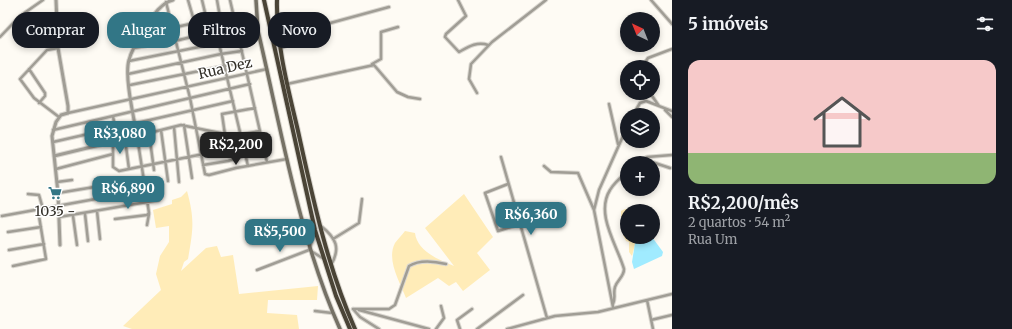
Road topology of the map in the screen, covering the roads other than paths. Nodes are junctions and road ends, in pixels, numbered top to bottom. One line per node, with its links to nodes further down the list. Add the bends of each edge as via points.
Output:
1 (43, 0): 28 (street, via 20,16)
2 (56, 0): 16 (street)
3 (173, 0): 14 (street)
4 (188, 0): 19 (street)
5 (202, 0): 20 (street)
6 (217, 0): 21 (street)
7 (230, 0): 22 (street)
8 (256, 0): 23 (main road)
9 (264, 0): 151 (highway)
10 (277, 0): 24 (highway)
11 (458, 0): 30 (street, via 466,16 445,37 459,52 472,45)
12 (546, 0): 30 (street)
13 (651, 0): 26 (street)
14 (166, 1): 17 (street); 18 (street)
15 (389, 7): 25 (street)
16 (56, 12)
17 (157, 12)
18 (169, 12)
19 (192, 12)
20 (205, 12)
21 (219, 12)
22 (233, 12)
23 (257, 12)
24 (277, 12)
25 (331, 23)
26 (672, 24)
27 (398, 27): 47 (street, via 381,32 381,59)
28 (0, 37)
29 (260, 39): 49 (main road)
30 (488, 45): 59 (street, via 469,68 470,79)
31 (58, 48): 48 (street, via 46,50); 73 (street)
32 (134, 48): 43 (street)
33 (177, 48): 40 (street)
34 (196, 48): 40 (street)
35 (220, 48): 41 (street)
36 (241, 48): 39 (street)
37 (281, 48): 55 (highway)
38 (672, 49): 42 (street)
39 (242, 51): 41 (street); 44 (street)
40 (178, 52): 43 (street); 45 (street)
41 (222, 54): 45 (street); 46 (street)
42 (647, 60)
43 (129, 61): 51 (street)
44 (244, 62): 46 (street); 50 (street)
45 (181, 63): 51 (street); 52 (street)
46 (224, 65): 52 (street); 53 (street)
47 (372, 65): 55 (street); 62 (street, via 377,67 397,92)
48 (29, 69): 65 (street, via 45,92); 65 (street, via 20,79)
49 (267, 69): 50 (street, Rua Dez); 108 (main road)
50 (247, 72): 53 (street, Rua Dez); 54 (street)
51 (128, 74): 56 (street)
52 (184, 75): 56 (street); 57 (street)
53 (227, 77): 57 (street, Rua Dez); 58 (street)
54 (250, 84): 58 (street); 68 (street)
55 (287, 84): 147 (highway)
56 (130, 85): 61 (street)
57 (187, 87): 60 (street); 61 (street, Rua Dez)
58 (230, 89): 60 (street); 64 (street)
59 (477, 93)
60 (190, 98): 71 (street); 74 (street)
61 (131, 99): 73 (street, Rua Dez); 74 (street)
62 (420, 99)
63 (655, 100): 67 (street)
64 (233, 101): 71 (street); 75 (street)
65 (39, 103): 77 (street)
66 (609, 104): 97 (street)
67 (660, 107): 69 (street, via 643,102); 70 (street)
68 (255, 108): 75 (street); 86 (street)
69 (637, 108)
70 (664, 108): 72 (street); 78 (street)
71 (192, 110): 79 (street); 83 (street)
72 (672, 111)
73 (68, 112): 77 (street)
74 (133, 112): 76 (street); 79 (street)
75 (236, 112): 88 (street, via 224,113 221,116); 89 (street)
76 (113, 116): 82 (street); 84 (street)
77 (59, 117): 84 (street)
78 (672, 117)
79 (135, 124): 82 (street); 90 (street)
80 (184, 125): 81 (street); 83 (street); 106 (street)
81 (174, 127): 85 (street); 109 (street)
82 (115, 128): 94 (street)
83 (196, 128): 88 (street); 96 (street)
84 (53, 130): 94 (street)
85 (161, 130): 87 (street); 110 (street)
86 (260, 131): 89 (street); 99 (street)
87 (149, 133): 90 (street); 112 (street)
88 (225, 134): 91 (street)
89 (240, 134): 91 (street); 98 (street)
90 (137, 136): 92 (street); 117 (street)
91 (226, 138): 96 (street)
92 (125, 139): 95 (street); 120 (street)
93 (620, 141): 97 (street)
94 (53, 142): 103 (street)
95 (113, 142): 100 (street); 103 (street)
96 (199, 142): 101 (street)
97 (618, 145): 139 (street, via 596,196)
98 (242, 146): 101 (street); 104 (street)
99 (264, 149): 104 (street); 111 (street)
100 (113, 154): 119 (street); 120 (street, via 116,170)
101 (201, 154): 106 (street); 114 (street)
102 (672, 155): 105 (street)
103 (54, 156): 119 (street)
104 (245, 156): 114 (street); 115 (street)
105 (653, 156)
106 (190, 157): 109 (street); 122 (street)
107 (500, 157): 129 (street)
108 (288, 158): 111 (street); 159 (main road)
109 (177, 159): 110 (street); 128 (street)
110 (165, 161): 112 (street); 126 (street)
111 (267, 162): 115 (street)
112 (153, 164): 117 (street); 121 (street)
113 (660, 165): 118 (street)
114 (203, 166): 115 (street, via 204,173 209,175)
115 (248, 166)
116 (544, 166): 139 (street, via 551,172 578,173)
117 (142, 167): 120 (street); 123 (street)
118 (670, 168)
119 (56, 169): 127 (street)
120 (129, 169)
121 (154, 170)
122 (192, 178)
123 (143, 179): 130 (street); 131 (street)
124 (620, 179): 171 (street, via 610,190 606,201 607,222 624,269 624,274 615,287)
125 (72, 180): 127 (street)
126 (168, 180)
127 (57, 182): 131 (street)
128 (179, 182)
129 (508, 184): 148 (street); 148 (street, via 485,193 498,231)
130 (145, 190): 135 (street); 136 (street)
131 (58, 193): 136 (street)
132 (28, 194): 137 (street, via 38,194)
133 (362, 199): 154 (street, via 359,223)
134 (159, 200): 135 (street)
135 (147, 202): 140 (street); 141 (street)
136 (59, 206): 137 (street); 145 (street)
137 (43, 209): 138 (street)
138 (38, 210): 143 (street); 150 (street)
139 (594, 210): 171 (street)
140 (97, 211): 142 (street); 153 (street)
141 (149, 213): 146 (street); 149 (street)
142 (85, 214): 144 (street); 155 (street)
143 (2, 216)
144 (73, 216): 145 (street); 158 (street)
145 (59, 217): 157 (street)
146 (115, 219)
147 (319, 224): 154 (street); 164 (highway)
148 (520, 224): 177 (street)
149 (147, 225)
150 (41, 227): 152 (street); 156 (street)
151 (315, 230): 159 (street); 161 (highway)
152 (8, 232)
153 (100, 239)
154 (333, 239): 164 (street, via 337,254)
155 (88, 241)
156 (44, 244): 160 (street); 163 (street, via 44,260)
157 (60, 245)
158 (77, 245)
159 (310, 249): 161 (street); 165 (street); 175 (main road)
160 (9, 250)
161 (324, 260): 180 (highway)
162 (446, 264): 172 (street, via 434,261 414,262 409,266 394,305 389,309)
163 (13, 266)
164 (331, 266): 169 (highway)
165 (257, 270)
166 (523, 294): 186 (street)
167 (672, 294): 168 (street)
168 (647, 300): 171 (street); 178 (street)
169 (345, 306): 172 (street); 181 (highway)
170 (440, 306): 184 (street, via 444,318)
171 (613, 306): 177 (street, via 589,313)
172 (353, 309): 182 (street, via 360,317); 183 (street)
173 (472, 310): 185 (street, via 457,320)
174 (314, 311): 175 (street)
175 (332, 313): 179 (main road)
176 (672, 315): 178 (street)
177 (547, 318): 187 (street)
178 (651, 320): 188 (street)
179 (340, 329)
180 (350, 329)
181 (355, 329)
182 (379, 329)
183 (429, 329)
184 (436, 329)
185 (460, 329)
186 (477, 329)
187 (507, 329)
188 (653, 329)

